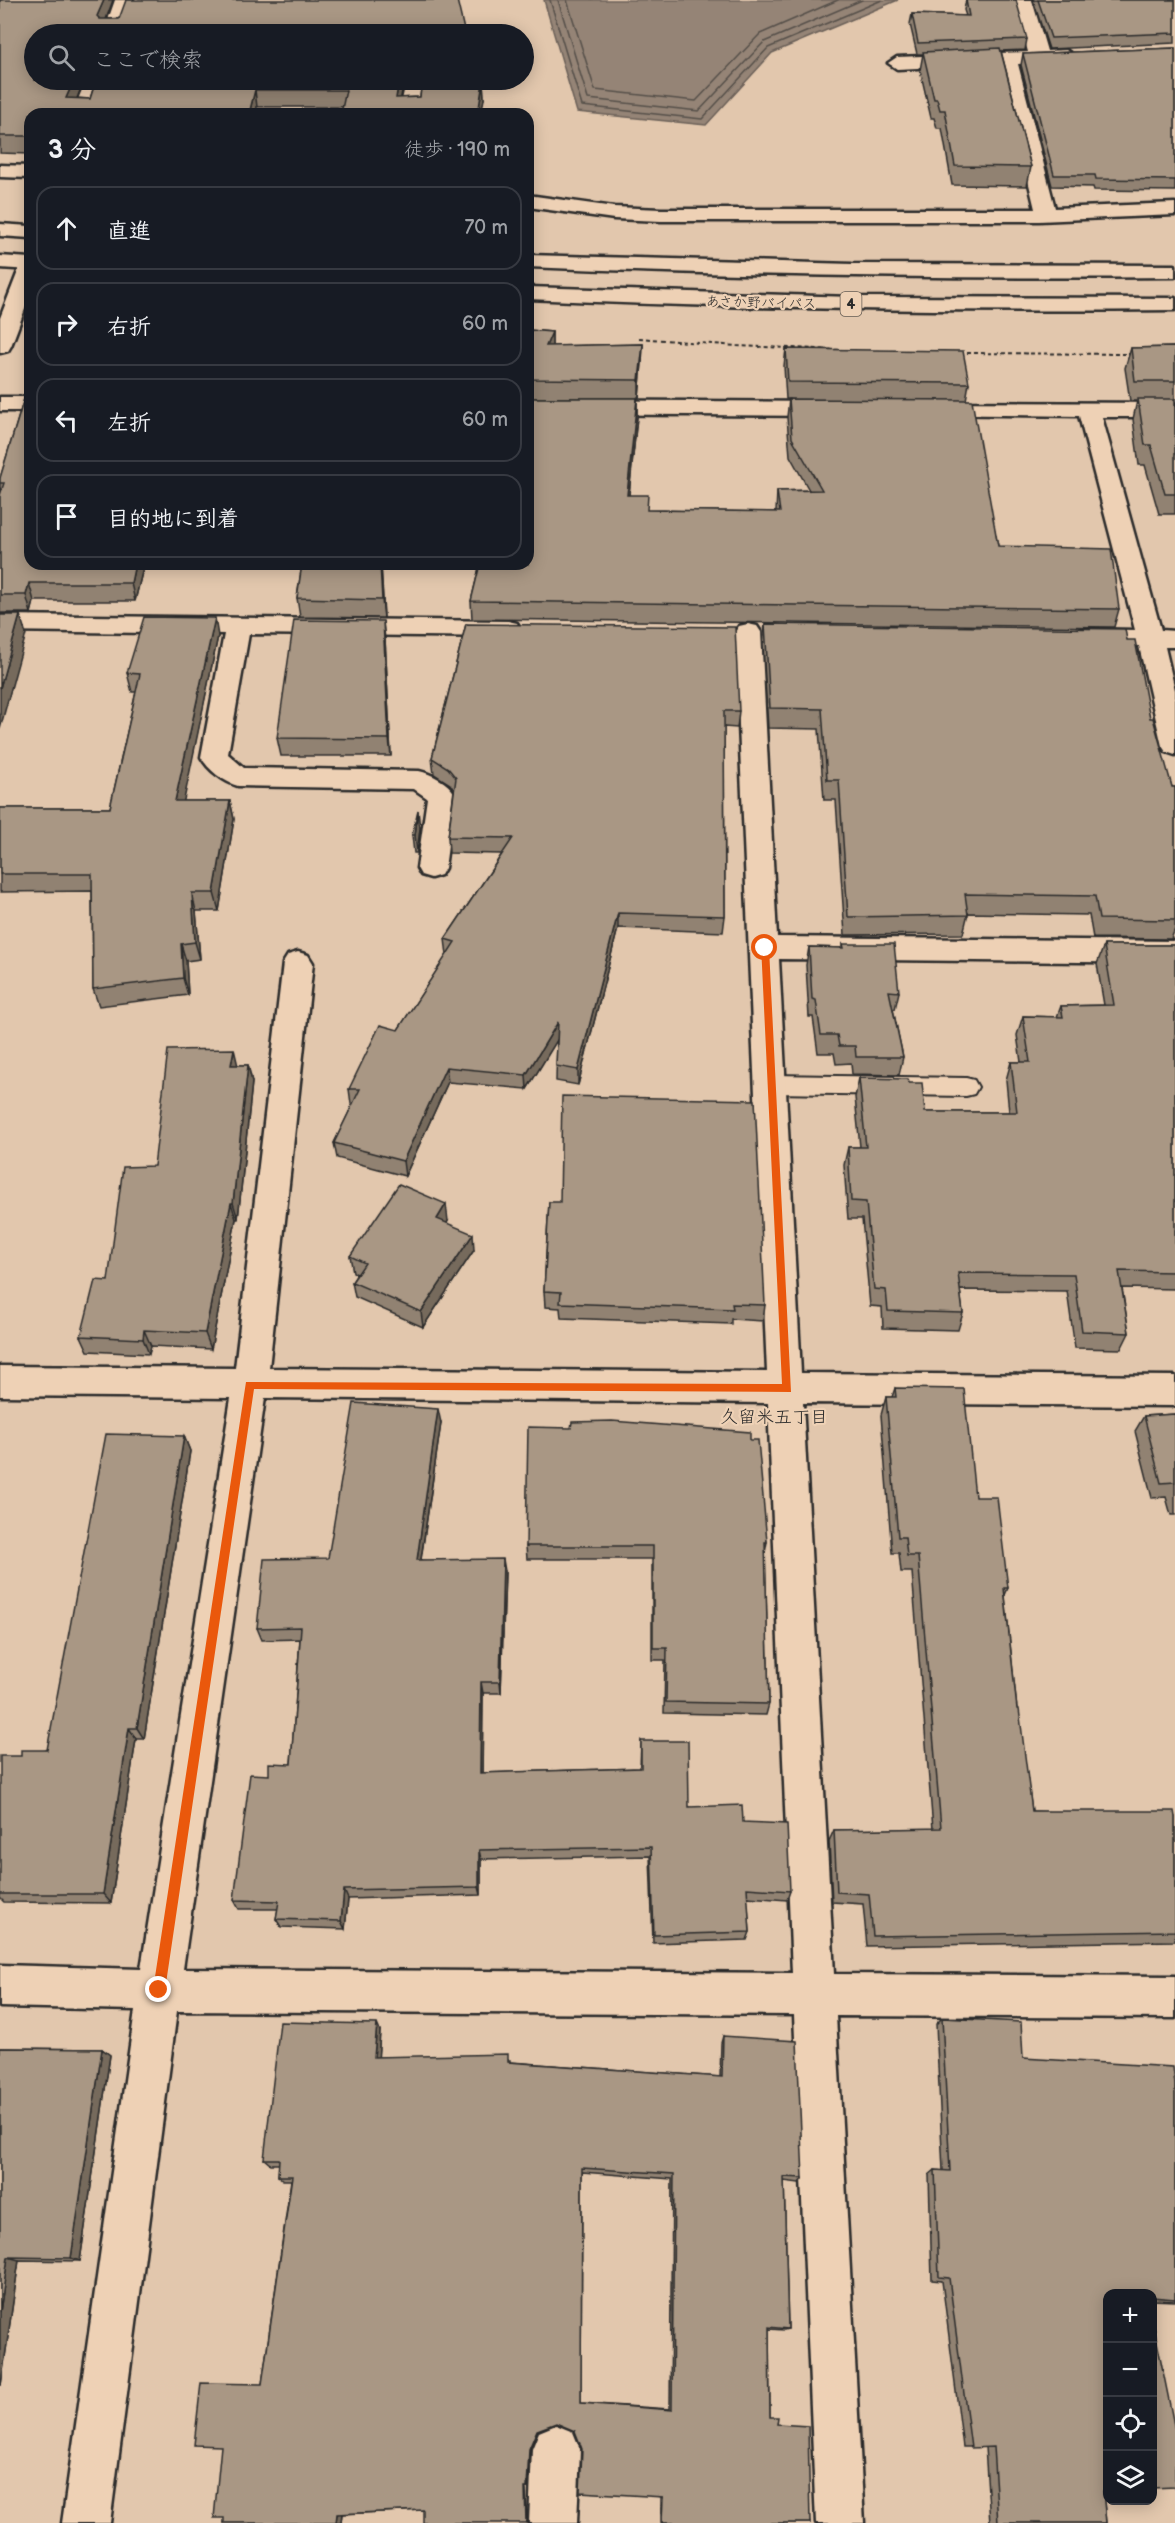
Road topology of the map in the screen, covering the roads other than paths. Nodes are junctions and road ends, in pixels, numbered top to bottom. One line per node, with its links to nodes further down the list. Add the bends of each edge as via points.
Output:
1 (124, 0): 3 (main road)
2 (1023, 0): 6 (main road)
3 (116, 24)
4 (1086, 56): 6 (main road)
5 (1007, 57): 6 (main road); 7 (main road); 16 (main road)
6 (1039, 57)
7 (897, 63)
8 (91, 90): 10 (main road)
9 (413, 91): 11 (main road)
10 (84, 108)
11 (410, 108)
12 (0, 171): 13 (main road)
13 (24, 171)
14 (534, 202): 16 (main road, via 661,215)
15 (1175, 209): 16 (main road)
16 (1046, 214)
17 (0, 230): 18 (main road)
18 (24, 232)
19 (534, 261): 22 (main road, あさか野バイパス / 4, via 709,269)
20 (0, 262): 21 (main road)
21 (24, 264)
22 (1175, 271)
23 (24, 284): 26 (main road)
24 (534, 293): 25 (main road, あさか野バイパス / 4, via 948,306)
25 (1175, 304)
26 (0, 346)
27 (0, 404): 28 (main road)
28 (24, 404)
29 (534, 407): 30 (main road)
30 (855, 409)
31 (913, 409): 32 (main road)
32 (1089, 410): 33 (main road); 39 (main road)
33 (1175, 410)
34 (0, 623): 35 (main road)
35 (238, 626): 36 (main road); 41 (main road, via 214,757 238,777 419,780 441,794)
36 (535, 630)
37 (748, 632): 42 (main road)
38 (1055, 637): 39 (main road)
39 (1163, 638): 40 (main road)
40 (1175, 746)
41 (431, 868)
42 (765, 948): 43 (main road); 45 (main road)
43 (1175, 952)
44 (298, 963): 48 (main road)
45 (772, 1084): 46 (lane); 49 (main road)
46 (966, 1087)
47 (0, 1381): 48 (main road)
48 (250, 1385): 49 (main road); 52 (main road)
49 (787, 1389): 50 (main road); 53 (main road)
50 (1175, 1391)
51 (0, 1986): 52 (main road)
52 (159, 1990): 53 (main road); 56 (main road)
53 (816, 1994): 54 (main road); 58 (main road)
54 (1175, 1998)
55 (556, 2449): 57 (main road)
56 (86, 2523)
57 (553, 2523)
58 (840, 2523)

